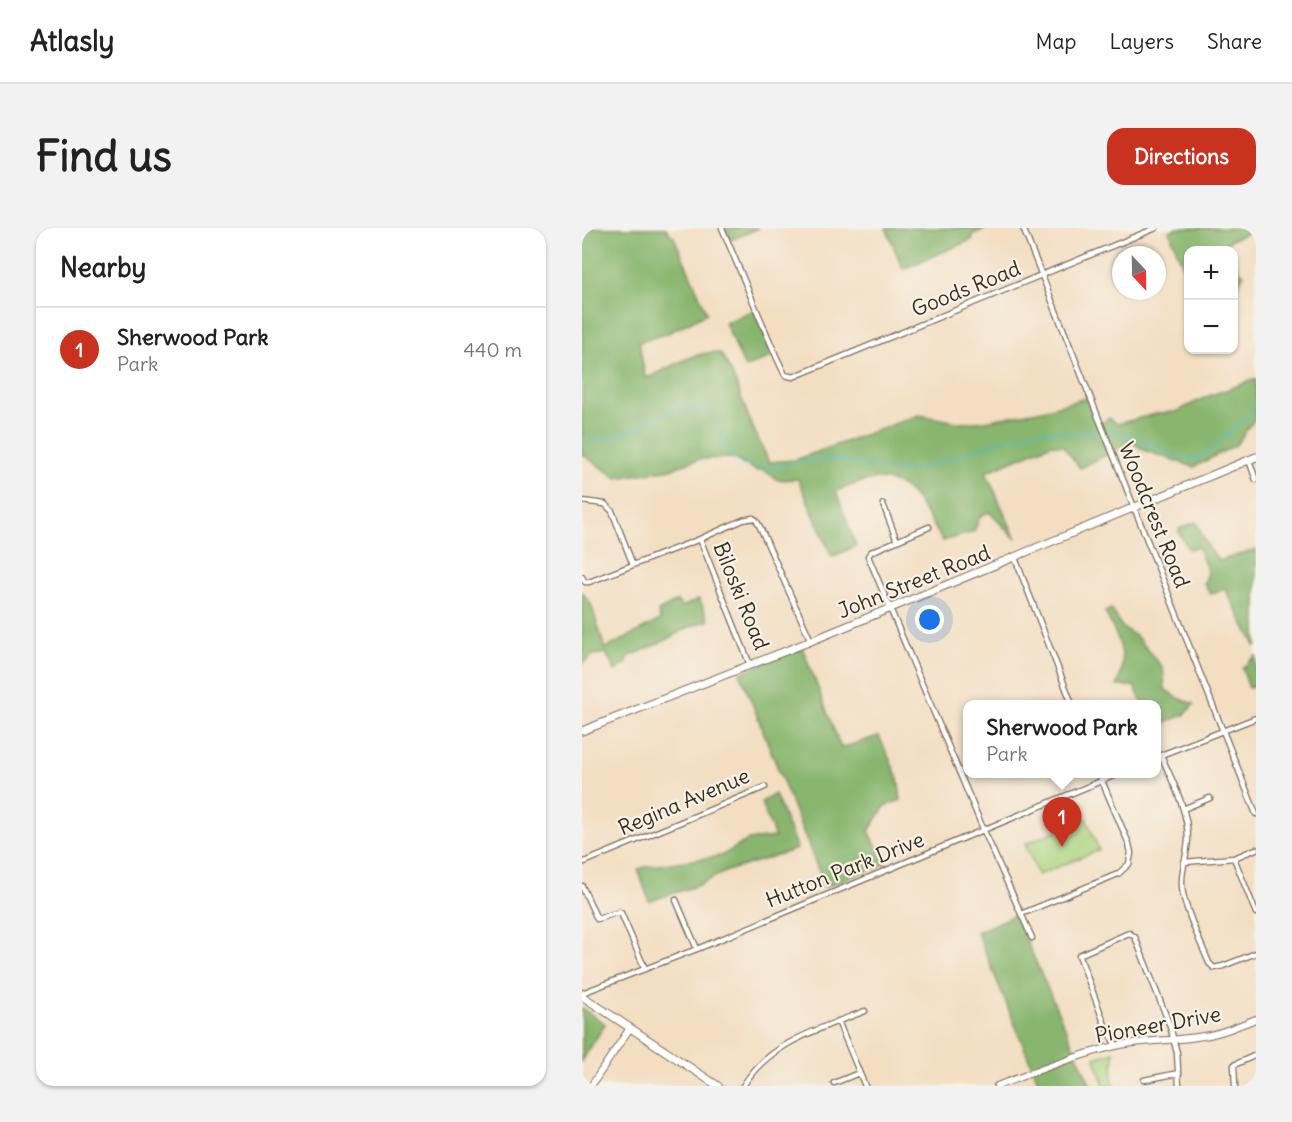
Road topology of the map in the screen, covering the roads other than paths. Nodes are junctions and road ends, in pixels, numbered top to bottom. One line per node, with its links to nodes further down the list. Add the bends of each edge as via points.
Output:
1 (722, 228): 4 (street, Goods Road, via 776,356 787,376 792,377)
2 (1023, 228): 4 (street, Woodcrest Road)
3 (1156, 228): 4 (street, Goods Road)
4 (1042, 275): 9 (street, Woodcrest Road)
5 (1252, 459): 6 (street); 9 (main road, John Street Road)
6 (1256, 480)
7 (582, 501): 14 (street, via 605,504 612,511)
8 (883, 504): 12 (street)
9 (1132, 507): 13 (main road, John Street Road); 22 (street, Woodcrest Road)
10 (929, 527): 12 (street)
11 (700, 539): 14 (street); 17 (street, via 749,518 756,520); 18 (street, Biloski Road)
12 (897, 541): 16 (street, via 868,556)
13 (1016, 558): 16 (main road, John Street Road); 19 (street)
14 (633, 565): 15 (street, via 585,582)
15 (582, 577)
16 (890, 610): 17 (main road, John Street Road); 31 (street)
17 (811, 642): 18 (main road, John Street Road)
18 (750, 665): 21 (main road, John Street Road)
19 (1070, 700)
20 (1256, 718): 22 (street)
21 (582, 731)
22 (1223, 732): 23 (street); 30 (street, Woodcrest Road)
23 (1161, 755)
24 (1161, 760): 29 (street)
25 (1107, 778): 26 (street, Hutton Park Drive)
26 (1102, 780): 31 (street, Hutton Park Drive); 39 (street, via 1129,844 1129,864 1118,874)
27 (765, 787): 35 (street, Regina Avenue)
28 (1210, 798): 29 (street)
29 (1183, 809): 34 (street, via 1188,836)
30 (1256, 814)
31 (984, 831): 39 (street); 41 (street, Hutton Park Drive)
32 (1256, 849): 33 (street)
33 (1234, 858): 34 (street); 38 (street)
34 (1184, 862): 42 (street, via 1183,892 1210,965 1223,966)
35 (582, 863)
36 (582, 886): 43 (street, via 597,919 621,913)
37 (676, 900): 41 (street)
38 (1256, 913)
39 (1022, 914): 40 (street)
40 (1032, 938)
41 (697, 949): 43 (street, Hutton Park Drive)
42 (1256, 952)
43 (645, 969): 44 (street, Hutton Park Drive)
44 (582, 995): 48 (main road)
45 (865, 1011): 47 (street)
46 (1256, 1018): 49 (street, Pioneer Drive, via 1221,1033)
47 (838, 1021): 52 (street); 58 (street, via 774,1052 751,1072)
48 (630, 1028): 56 (street); 57 (main road)
49 (1173, 1039): 50 (street, Pioneer Drive); 50 (street, via 1134,937 1129,933 1079,955); 53 (street)
50 (1116, 1046): 60 (street, Pioneer Drive)
51 (1256, 1056): 62 (street, via 1234,1065)
52 (859, 1073): 55 (street); 59 (street)
53 (1179, 1073): 54 (street); 61 (street)
54 (1144, 1080)
55 (834, 1083)
56 (591, 1086)
57 (718, 1086)
58 (743, 1086)
59 (865, 1086)
60 (997, 1086)
61 (1179, 1086)
62 (1235, 1086)

